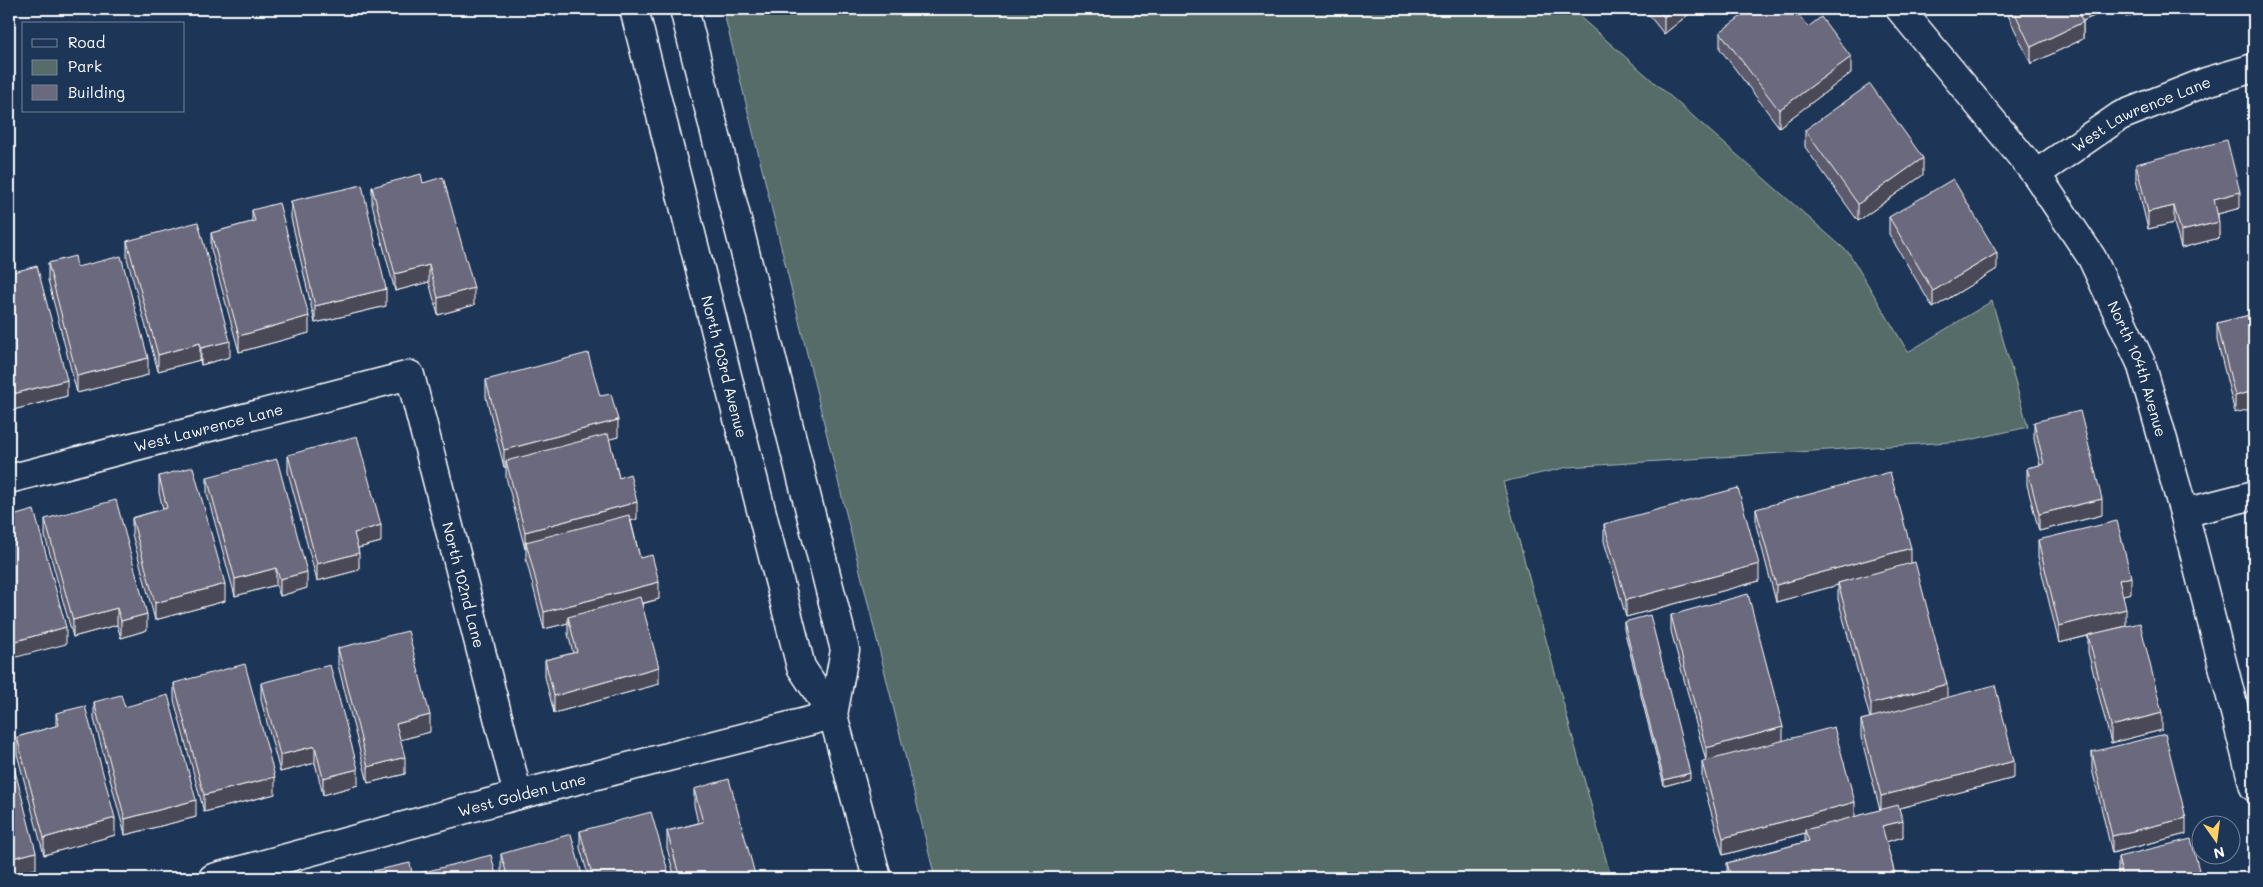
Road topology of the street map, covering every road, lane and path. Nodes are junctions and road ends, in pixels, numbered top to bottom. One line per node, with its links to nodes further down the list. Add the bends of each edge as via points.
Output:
1 (634, 9): 10 (street, North 103rd Avenue, via 802,667)
2 (684, 9): 10 (street, North 103rd Avenue, via 845,650)
3 (1900, 9): 5 (street, North 104th Avenue)
4 (2254, 68): 5 (street, West Lawrence Lane, via 2206,82 2120,116)
5 (2036, 174): 9 (street, North 104th Avenue, via 2092,258 2141,364)
6 (410, 376): 7 (street, West Lawrence Lane); 12 (street, North 102nd Lane)
7 (9, 479)
8 (2254, 495): 9 (street)
9 (2184, 513): 11 (street, North 104th Avenue)
10 (834, 715): 12 (street, West Golden Lane); 14 (street, North 103rd Avenue)
11 (2254, 786)
12 (518, 795): 13 (street, West Golden Lane)
13 (213, 878)
14 (877, 878)

